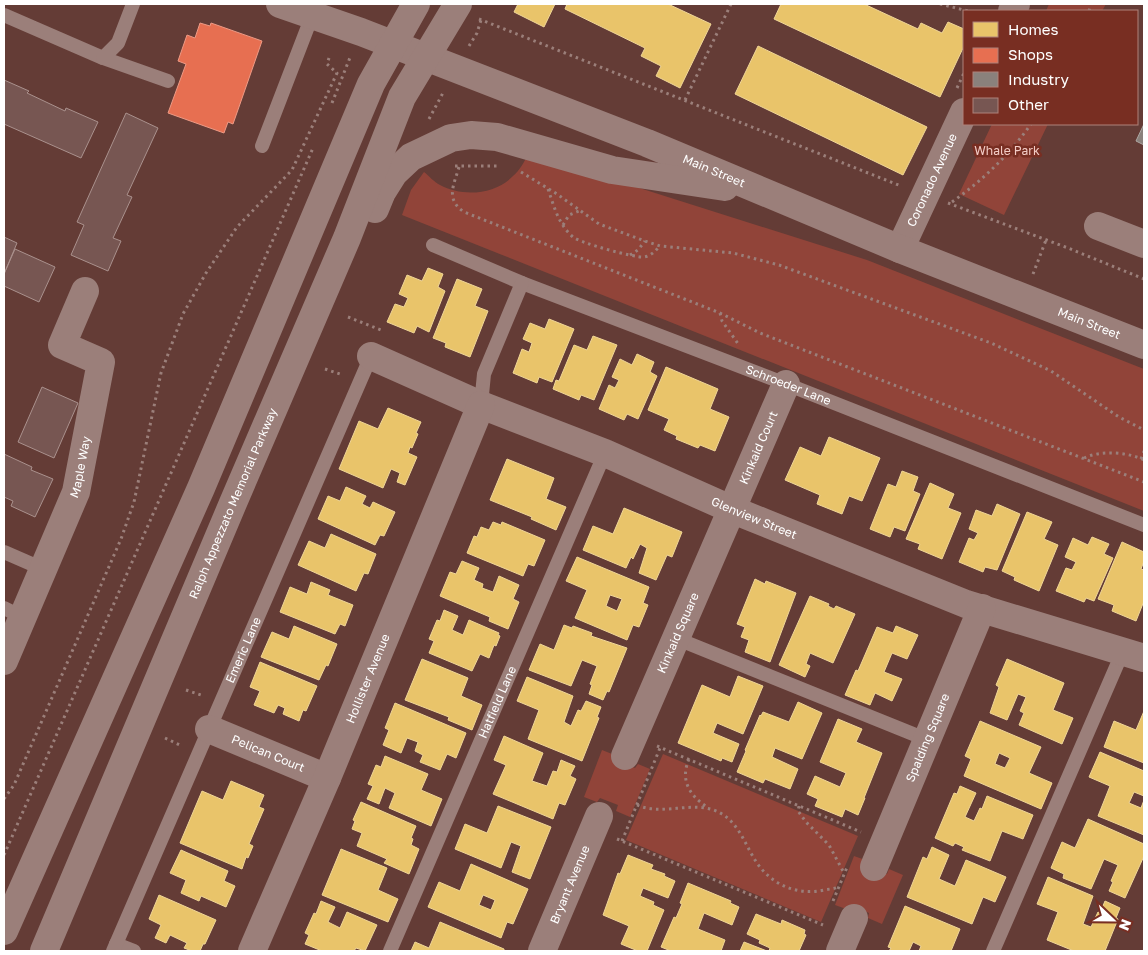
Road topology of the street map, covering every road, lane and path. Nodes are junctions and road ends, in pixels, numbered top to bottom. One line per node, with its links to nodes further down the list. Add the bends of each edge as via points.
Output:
1 (133, 4): 13 (lane, via 118,43)
2 (280, 4): 9 (street, Main Street)
3 (416, 4): 11 (street)
4 (458, 4): 12 (street, Ralph Appezzato Memorial Parkway)
5 (732, 4): 18 (path)
6 (940, 4): 7 (path)
7 (964, 10)
8 (4, 15): 13 (lane)
9 (312, 16): 11 (street, Main Street); 25 (lane)
10 (477, 33): 18 (path, via 481,20)
11 (393, 45): 12 (street, Main Street); 88 (street, via 371,84 205,479)
12 (426, 57): 32 (street, Main Street); 59 (street, Ralph Appezzato Memorial Parkway, via 402,98 347,238)
13 (104, 58): 17 (lane)
14 (329, 58): 15 (path, via 326,64)
15 (337, 73): 21 (path, via 344,72); 75 (path, via 292,170 237,227 183,314 161,374 134,502 121,540 14,785)
16 (963, 80): 19 (path)
17 (168, 81)
18 (685, 100): 30 (path)
19 (960, 101): 43 (street, Coronado Avenue)
20 (438, 102): 22 (path, via 430,117)
21 (331, 107)
22 (427, 112)
23 (1030, 125): 34 (path, via 999,163)
24 (316, 143): 82 (path)
25 (262, 146)
26 (450, 166): 28 (path)
27 (504, 166): 28 (path)
28 (459, 167): 56 (path, via 452,195 456,206 464,212 720,313 760,333)
29 (516, 169): 31 (path)
30 (908, 188)
31 (548, 189): 35 (path); 36 (path, via 556,215)
32 (765, 193): 43 (street, Main Street); 59 (street, via 612,170 497,137 471,135 451,138 411,157 394,172 382,192 254,492)
33 (945, 202): 34 (path)
34 (949, 204): 38 (path)
35 (580, 210): 36 (path, via 569,215); 39 (path, via 599,224)
36 (563, 225): 44 (path, via 573,238 586,244)
37 (1098, 226): 40 (street)
38 (1046, 240): 45 (path); 48 (path)
39 (645, 241): 42 (path); 44 (path)
40 (1144, 244)
41 (433, 245): 46 (lane, Schroeder Lane)
42 (660, 246): 44 (path, via 652,254 642,257); 53 (path, via 733,253 779,266 991,343 1051,371 1120,418)
43 (900, 249): 48 (street, Main Street)
44 (630, 255)
45 (1144, 279)
46 (522, 283): 51 (lane, Schroeder Lane); 52 (lane, via 484,374)
47 (85, 292): 63 (street, Maple Way, via 62,345 101,362 76,492)
48 (1023, 298): 49 (street, Main Street)
49 (1144, 345)
50 (371, 356): 52 (street, Glenview Street); 69 (lane, Emeric Lane)
51 (786, 384): 60 (street, Kinkaid Court); 61 (lane, Schroeder Lane)
52 (481, 404): 55 (street, Glenview Street); 74 (street, Hollister Avenue)
53 (1144, 430)
54 (1144, 451): 57 (path)
55 (605, 453): 60 (street, Glenview Street); 94 (lane, Hatfield Lane)
56 (1084, 459): 57 (path, via 1107,453); 58 (path)
57 (1143, 459)
58 (1144, 482)
59 (233, 503): 91 (street, Ralph Appezzato Memorial Parkway)
60 (733, 510): 64 (street, Glenview Street); 66 (street, Kinkaid Square)
61 (1144, 526)
62 (4, 552): 63 (lane)
63 (43, 569): 65 (street, Maple Way)
64 (982, 608): 67 (street, Glenview Street); 70 (street, Spalding Square)
65 (13, 613): 68 (street, Maple Way)
66 (675, 638): 70 (lane); 71 (street, Kinkaid Square)
67 (1134, 655): 96 (lane)
68 (4, 661)
69 (209, 729): 74 (street, Pelican Court); 90 (lane, Emeric Lane)
70 (928, 740): 80 (street, Spalding Square)
71 (629, 746): 72 (path)
72 (660, 748): 73 (path); 76 (path)
73 (689, 759): 77 (path); 78 (path, via 685,769 687,784 695,798)
74 (327, 778): 93 (street, Hollister Avenue)
75 (4, 799)
76 (637, 805): 78 (path, via 647,810); 81 (path)
77 (799, 806): 80 (path); 84 (path, via 798,811 829,845)
78 (708, 808): 85 (path, via 730,820 761,868 782,885 808,892)
79 (596, 823): 81 (path); 95 (street, Bryant Avenue)
80 (868, 838): 83 (street, Spalding Square)
81 (622, 841): 89 (path)
82 (4, 855)
83 (862, 862): 84 (path)
84 (844, 874): 85 (path)
85 (838, 887): 86 (path)
86 (832, 902)
87 (826, 917): 89 (path)
88 (4, 931)
89 (841, 932)
90 (114, 948): 92 (lane, Emeric Lane)
91 (44, 951)
92 (134, 951)
93 (252, 951)
94 (390, 951)
95 (542, 951)
96 (993, 951)

